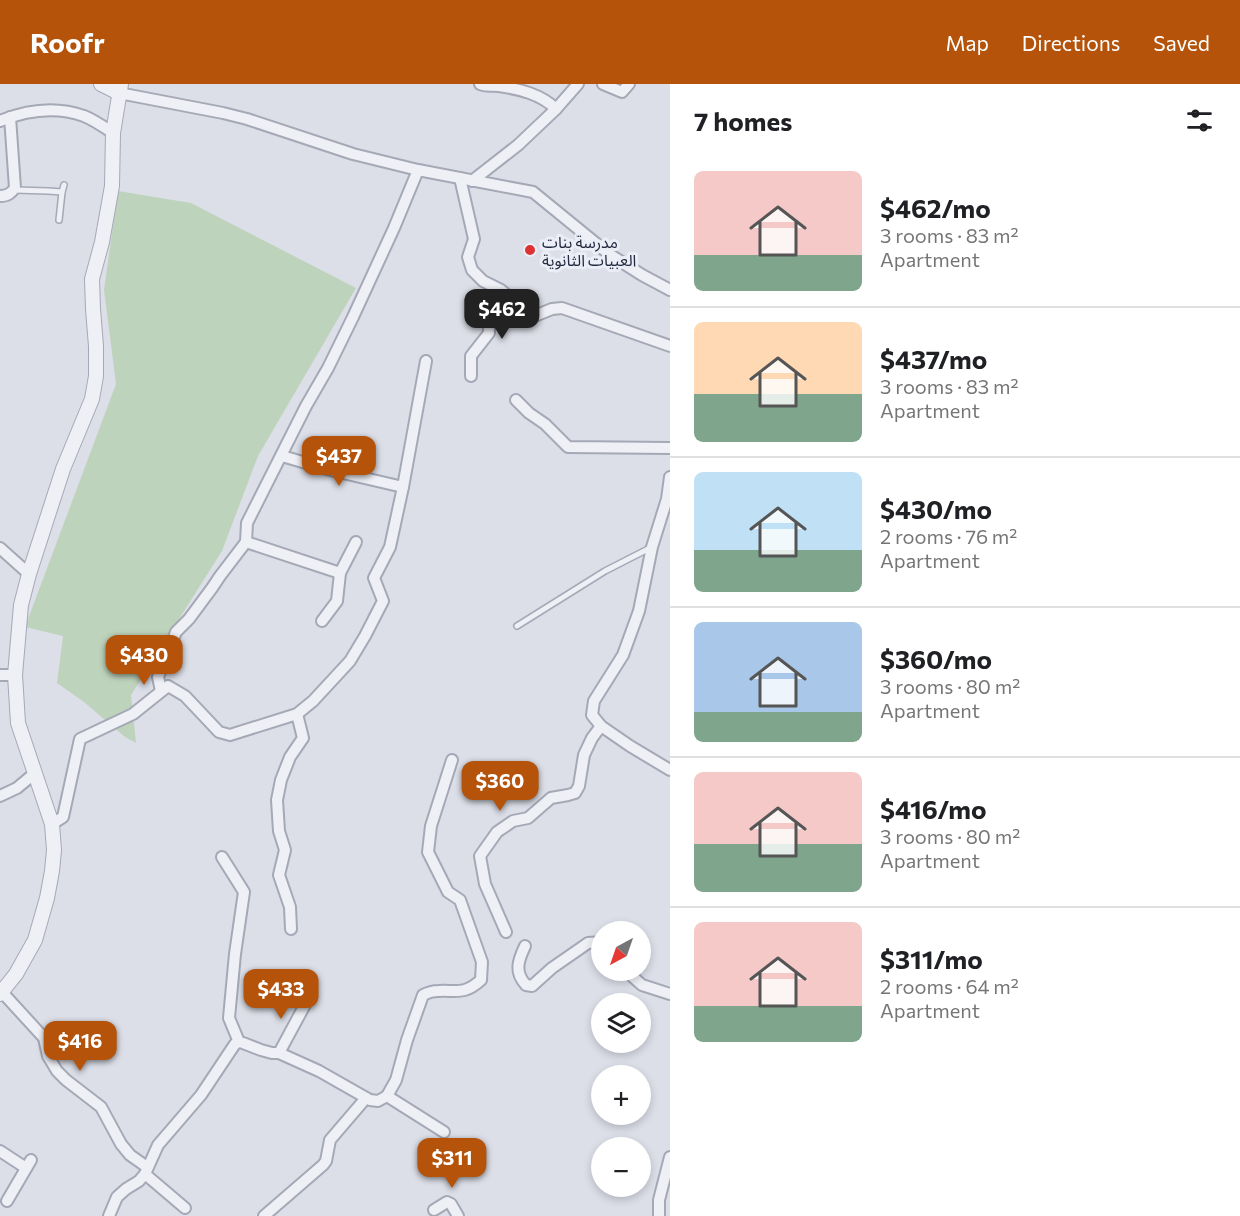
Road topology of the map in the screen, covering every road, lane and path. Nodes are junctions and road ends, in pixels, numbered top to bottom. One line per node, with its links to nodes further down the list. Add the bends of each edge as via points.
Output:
1 (101, 84): 6 (street)
2 (480, 84): 7 (street, via 522,90)
3 (578, 84): 7 (street)
4 (603, 84): 5 (street, via 621,92)
5 (629, 84)
6 (120, 89): 9 (street); 10 (street, via 247,119 353,154)
7 (556, 109): 12 (street)
8 (5, 119): 9 (street, via 60,110 85,116); 14 (street)
9 (113, 133): 33 (street, via 112,186 93,279 96,376 92,399 63,469)
10 (417, 170): 11 (street); 25 (street, via 353,317)
11 (460, 178): 12 (street); 19 (street, via 474,239 468,257 472,270)
12 (472, 180): 18 (street, via 533,192 609,254)
13 (64, 185): 15 (lane)
14 (13, 190): 15 (lane); 16 (street)
15 (62, 192): 17 (lane)
16 (0, 196)
17 (59, 220)
18 (670, 290)
19 (507, 296): 20 (street, via 528,313 537,315 562,308); 22 (street, via 489,333 471,356)
20 (670, 346)
21 (426, 361): 27 (street)
22 (471, 376)
23 (516, 400): 24 (street, via 568,447)
24 (670, 448)
25 (282, 456): 27 (street); 28 (street, via 247,523)
26 (670, 477): 30 (street)
27 (404, 487): 39 (street, via 390,547 374,578 383,602 350,661)
28 (246, 542): 32 (street); 38 (street, via 176,632 158,677)
29 (357, 542): 32 (street)
30 (652, 547): 35 (lane, via 605,571); 40 (street, via 639,611 624,655 594,701 592,715)
31 (0, 549): 33 (street)
32 (340, 573): 34 (street, via 337,601)
33 (29, 574): 37 (street, via 21,605)
34 (322, 621)
35 (517, 626)
36 (0, 675): 37 (street)
37 (15, 675): 43 (street, via 18,723)
38 (161, 691): 39 (street, via 168,686 185,696 219,732 230,735); 45 (street, via 133,714 80,739 63,817)
39 (297, 714): 47 (street, via 303,738 290,757 277,800 285,850 279,874 290,907)
40 (601, 726): 42 (street); 48 (street, via 584,755 579,786 574,793 551,798 528,818 513,821 497,832 480,856 485,884)
41 (452, 760): 57 (street, via 431,826 428,852 448,892 460,900 482,962 481,980 472,988 456,992 423,994 396,1080)
42 (670, 770)
43 (35, 773): 44 (street); 45 (street)
44 (0, 796)
45 (52, 824): 52 (street, via 52,871 35,940)
46 (222, 856): 55 (street, via 244,892 229,1018)
47 (291, 929)
48 (506, 932)
49 (591, 943): 50 (street, via 532,986 521,979 518,962)
50 (525, 946)
51 (637, 981): 53 (street)
52 (1, 993): 62 (street, via 44,1038 57,1071 101,1107 121,1144)
53 (670, 994)
54 (307, 1001): 56 (street)
55 (239, 1042): 56 (street); 62 (street, via 158,1145)
56 (279, 1053): 58 (street)
57 (387, 1096): 58 (street, via 378,1101); 59 (street)
58 (366, 1098): 67 (street, via 330,1140 323,1165)
59 (444, 1132)
60 (0, 1151): 63 (street, via 28,1164)
61 (670, 1157): 69 (street)
62 (146, 1170): 64 (street); 66 (street, via 139,1181 117,1197)
63 (7, 1201)
64 (185, 1208)
65 (434, 1210): 68 (street, via 447,1202)
66 (109, 1216)
67 (264, 1216)
68 (458, 1216)
69 (658, 1216)

